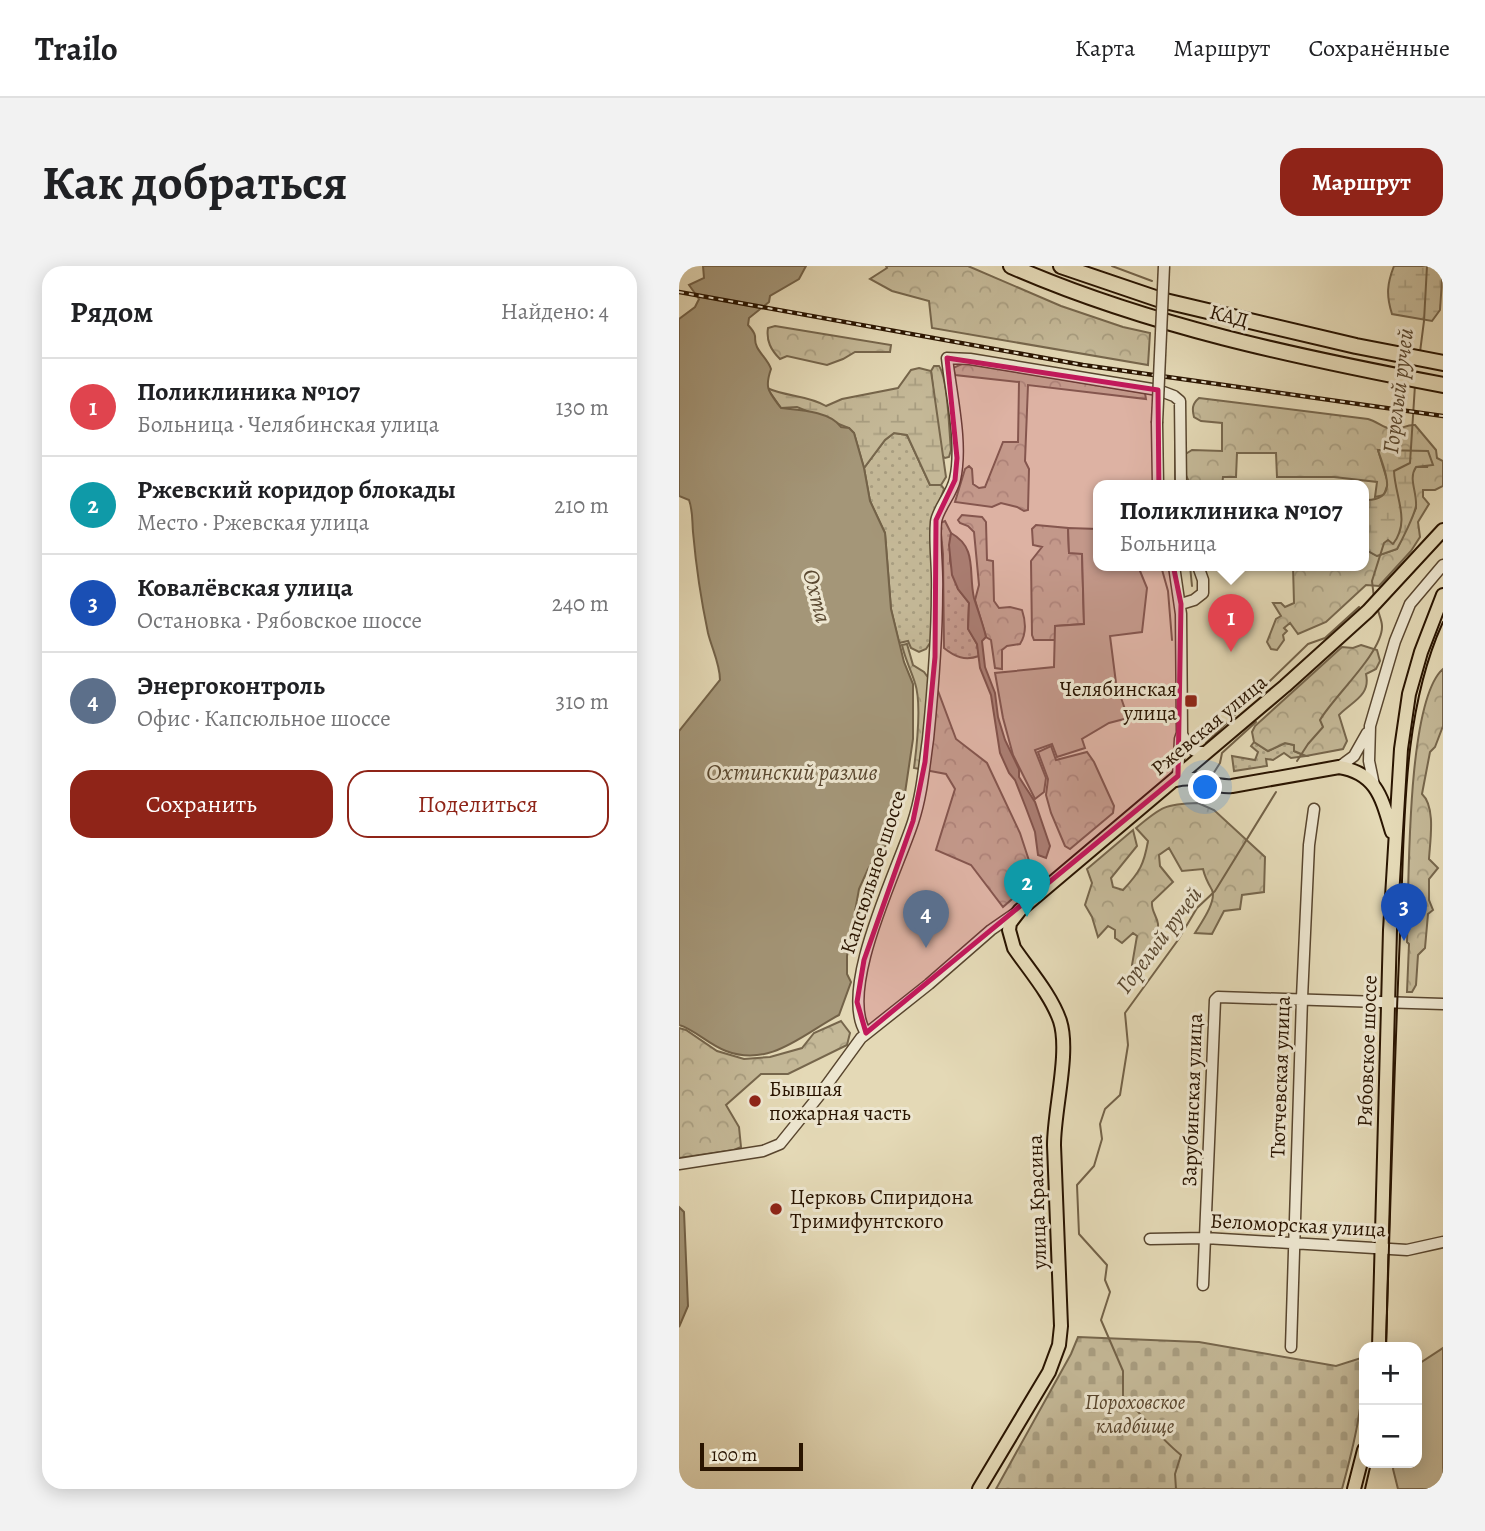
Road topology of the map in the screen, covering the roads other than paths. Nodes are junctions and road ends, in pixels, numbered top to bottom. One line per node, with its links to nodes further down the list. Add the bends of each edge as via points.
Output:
1 (1011, 266): 5 (highway, КАД, via 1144,315)
2 (1061, 266): 4 (highway, КАД, via 1161,300)
3 (1164, 266): 6 (street, bridge)
4 (1443, 363)
5 (1443, 385)
6 (1158, 480)
7 (1181, 480): 30 (street, Капсюльное шоссе, via 1180,401 1174,396 947,358 957,458 955,480 936,520 936,657 925,762 913,821 864,960 857,1002)
8 (1443, 530): 18 (main road, Ржевская улица, via 1368,611)
9 (1443, 565): 13 (street)
10 (1175, 571): 15 (street)
11 (1200, 571): 15 (street, via 1203,593)
12 (1443, 572): 13 (street)
13 (1431, 579): 16 (street, via 1402,620)
14 (1443, 595): 23 (main road, Рябовское шоссе, via 1409,694)
15 (1181, 604): 17 (street)
16 (1370, 726): 19 (street, via 1360,750); 21 (street)
17 (1182, 733): 18 (street, via 1192,750); 20 (street)
18 (1206, 752): 20 (main road, Ржевская улица)
19 (1339, 767): 20 (main road, via 1232,786); 21 (main road, via 1359,772)
20 (1175, 778): 24 (main road, Ржевская улица)
21 (1374, 785): 23 (main road)
22 (1314, 809): 27 (street, Тютчевская улица)
23 (1394, 850): 28 (main road, Рябовское шоссе)
24 (1020, 911): 25 (street, Ржевская улица); 26 (main road, via 1010,923)
25 (987, 935): 26 (street); 30 (street, Ржевская улица)
26 (1009, 937): 41 (main road, улица Красина, via 1054,1008 1062,1030 1053,1145 1061,1326 1057,1356)
27 (1302, 998): 28 (street); 32 (street, Зарубинская улица, via 1223,995 1215,1000); 35 (street, Тютчевская улица)
28 (1388, 1001): 29 (street); 36 (main road, Рябовское шоссе)
29 (1443, 1004)
30 (866, 1033): 31 (street, via 780,1144 764,1151)
31 (679, 1164)
32 (1205, 1238): 33 (street, Беломорская улица); 35 (street, Беломорская улица); 37 (street, Зарубинская улица)
33 (1150, 1239)
34 (1443, 1242): 36 (street, Беломорская улица, via 1407,1250)
35 (1294, 1243): 36 (street, Беломорская улица); 39 (street, Тютчевская улица)
36 (1380, 1249): 38 (main road, Рябовское шоссе)
37 (1203, 1285)
38 (1379, 1342)
39 (1291, 1347)
40 (1359, 1468): 42 (main road)
41 (979, 1489)
42 (1354, 1489)

